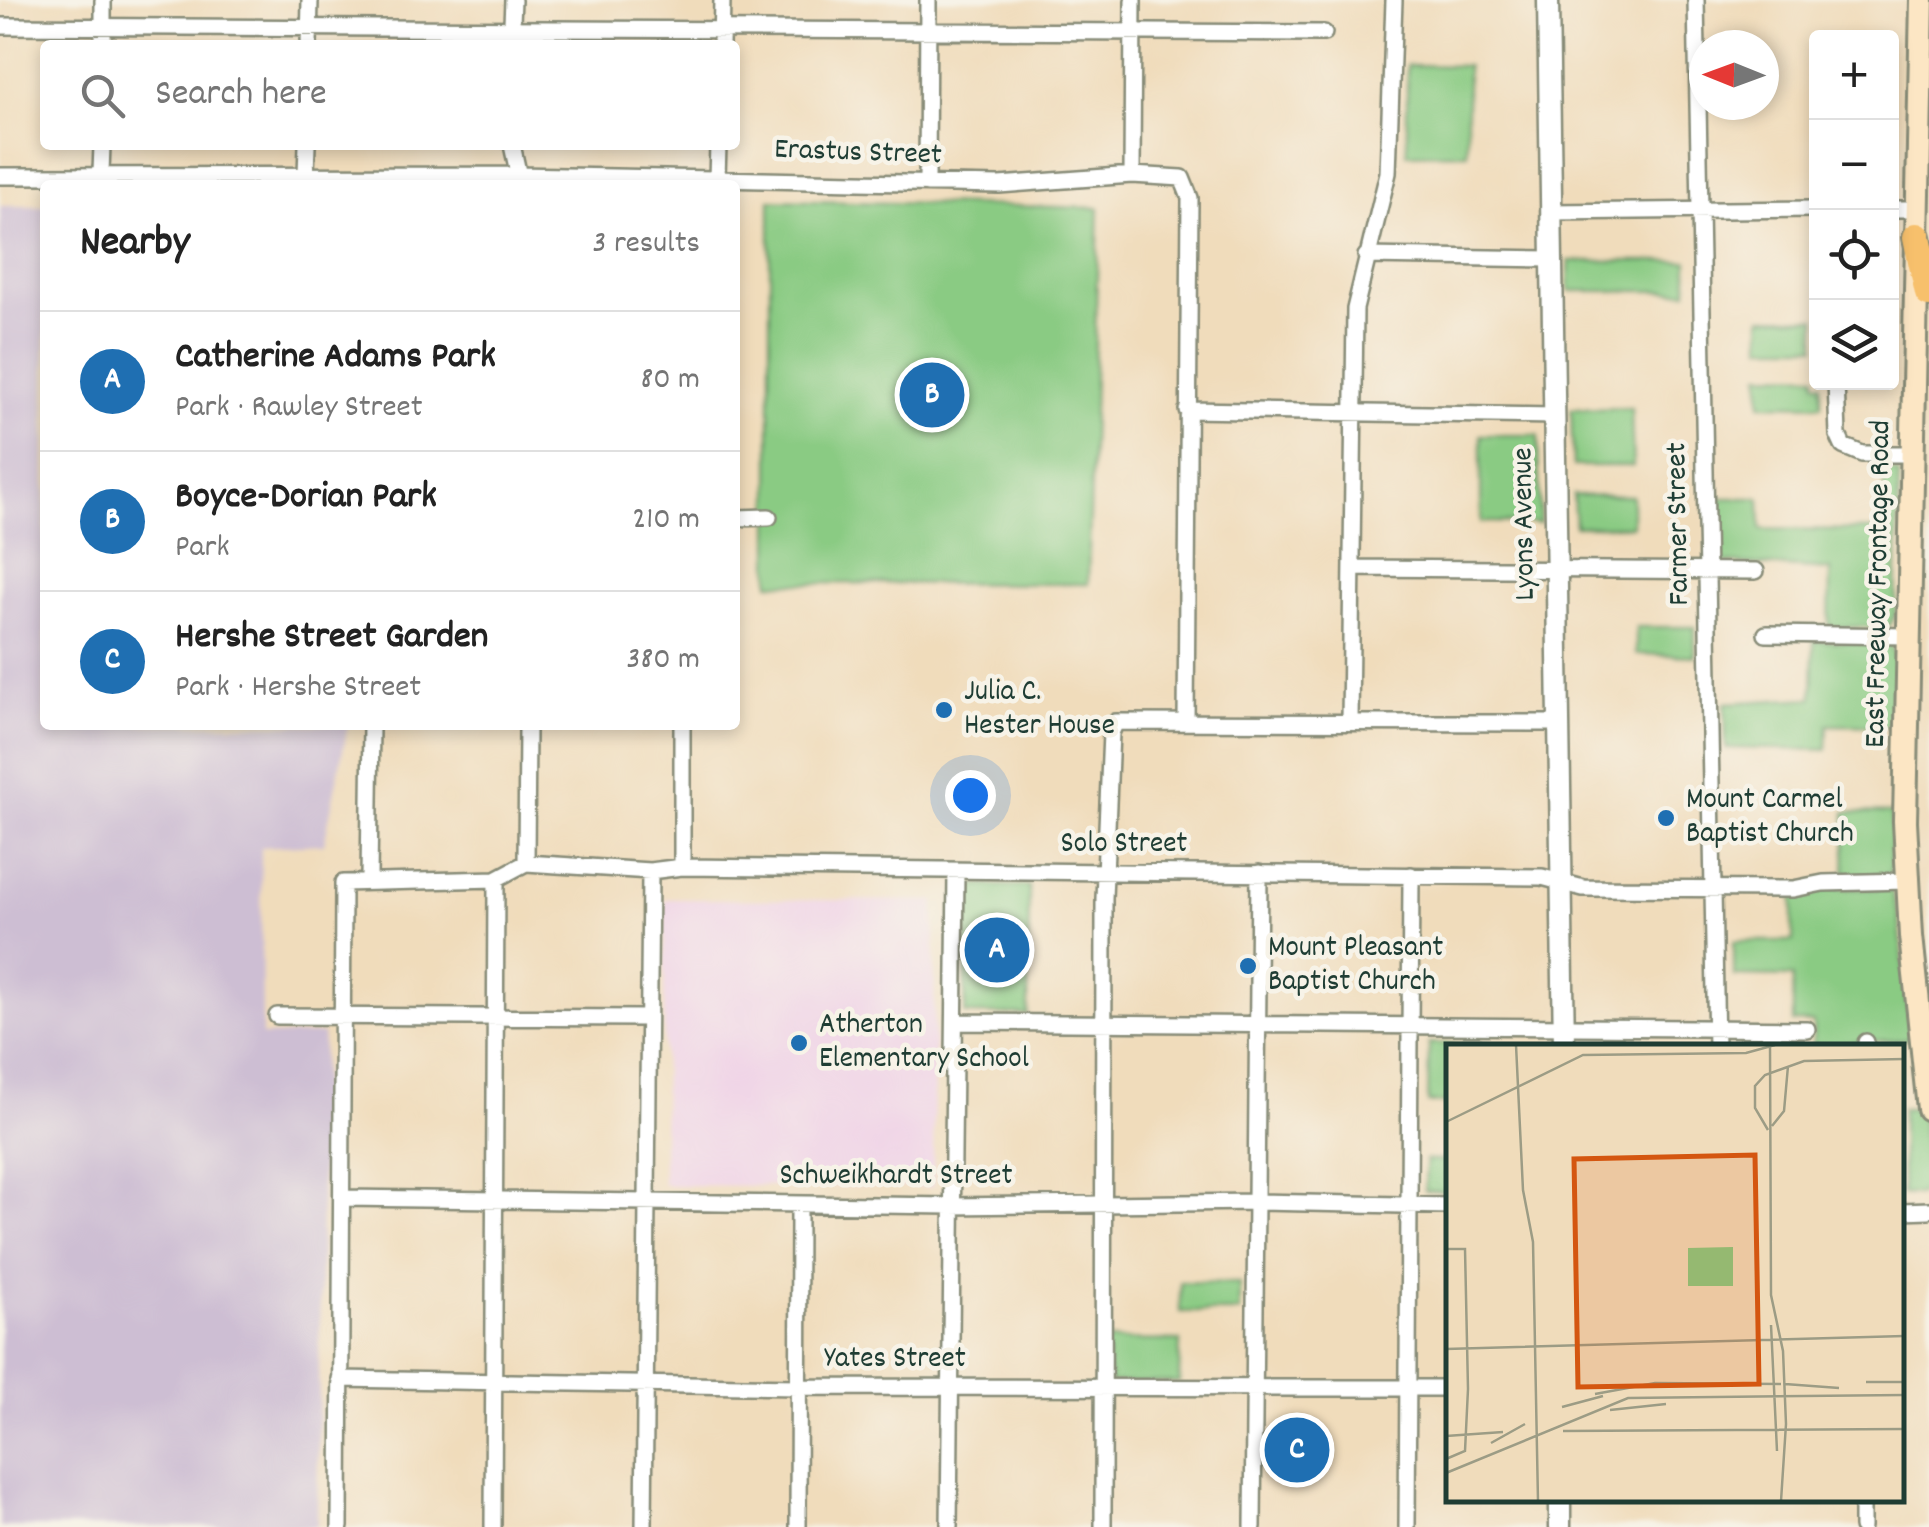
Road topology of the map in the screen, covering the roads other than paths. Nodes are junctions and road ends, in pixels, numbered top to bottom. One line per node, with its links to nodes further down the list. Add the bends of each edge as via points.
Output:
1 (103, 0): 12 (street)
2 (310, 0): 16 (street)
3 (513, 0): 17 (street)
4 (722, 0): 18 (street)
5 (928, 0): 13 (street)
6 (1132, 0): 14 (street)
7 (1394, 0): 38 (street, via 1390,160)
8 (1548, 0): 36 (street, Lyons Avenue)
9 (1696, 0): 33 (street, Farmer Street)
10 (1922, 0): 37 (main road, East Freeway Frontage Road)
11 (0, 26): 12 (street)
12 (103, 26): 16 (street); 19 (street)
13 (928, 32): 14 (street); 18 (street); 32 (street)
14 (1133, 32): 15 (street); 26 (street)
15 (1324, 33)
16 (309, 37): 17 (street)
17 (511, 38): 18 (street)
18 (721, 38)
19 (103, 40)
20 (102, 150): 24 (street)
21 (307, 150): 25 (street)
22 (513, 150): 30 (street)
23 (718, 150): 28 (street)
24 (102, 173): 25 (street, Erastus Street); 27 (street, Erastus Street)
25 (306, 174): 29 (street, Erastus Street)
26 (1132, 175): 32 (street, Erastus Street, via 1041,185); 42 (street, Erastus Street, via 1176,176 1190,198)
27 (0, 176)
28 (717, 178): 31 (street, Erastus Street); 32 (street, Erastus Street)
29 (377, 180): 30 (street, Erastus Street)
30 (519, 180)
31 (700, 180)
32 (927, 184)
33 (1700, 208): 34 (street); 36 (street); 51 (street, Farmer Street)
34 (1809, 209)
35 (1894, 210): 37 (street)
36 (1550, 212): 39 (street, Lyons Avenue)
37 (1917, 223): 40 (highway); 45 (main road, East Freeway Frontage Road)
38 (1366, 256): 39 (street); 43 (street, via 1355,308)
39 (1551, 259): 44 (street, Lyons Avenue)
40 (1929, 293)
41 (1836, 390): 45 (street, via 1843,446 1862,454)
42 (1187, 410): 43 (street); 54 (street)
43 (1354, 413): 44 (street); 48 (street)
44 (1554, 416): 50 (street, Lyons Avenue)
45 (1913, 454): 53 (main road, East Freeway Frontage Road)
46 (769, 517): 47 (street)
47 (740, 518)
48 (1352, 568): 50 (street); 55 (street)
49 (1756, 570): 51 (street)
50 (1558, 571): 51 (street); 56 (street, Lyons Avenue)
51 (1708, 571): 71 (street, Farmer Street)
52 (1766, 634): 53 (street)
53 (1908, 636): 69 (main road, East Freeway Frontage Road)
54 (1186, 721): 55 (street); 64 (street, via 1116,722)
55 (1350, 722): 56 (street)
56 (1560, 723): 70 (street, Lyons Avenue)
57 (371, 730): 67 (street)
58 (527, 730): 60 (street)
59 (682, 730): 61 (street)
60 (526, 864): 62 (street, Solo Street); 68 (street, Solo Street)
61 (682, 867): 62 (street, Solo Street); 63 (street, Solo Street)
62 (650, 871): 75 (street)
63 (956, 871): 64 (street, Solo Street); 76 (street)
64 (1105, 872): 65 (street, Solo Street); 79 (street)
65 (1260, 873): 66 (street, Solo Street); 77 (street)
66 (1411, 875): 70 (street, Solo Street); 78 (street)
67 (368, 879): 68 (street, Solo Street); 73 (street, Solo Street, via 343,883)
68 (496, 879): 74 (street)
69 (1907, 881): 71 (street, Solo Street); 84 (main road, East Freeway Frontage Road)
70 (1563, 882): 71 (street, Solo Street, via 1583,888); 82 (street, Lyons Avenue)
71 (1715, 888): 80 (street, Farmer Street)
72 (277, 1016): 73 (street)
73 (343, 1017): 74 (street); 85 (street)
74 (494, 1018): 75 (street); 86 (street)
75 (646, 1018): 87 (street)
76 (955, 1022): 79 (street); 91 (street)
77 (1257, 1022): 78 (street); 79 (street); 89 (street)
78 (1410, 1022): 82 (street); 93 (street)
79 (1104, 1023): 88 (street)
80 (1716, 1027): 81 (street); 82 (street, via 1582,1024); 83 (street, Farmer Street)
81 (1807, 1028)
82 (1564, 1037)
83 (1716, 1044)
84 (1929, 1109)
85 (343, 1198): 86 (street, Schweikhardt Street); 96 (street)
86 (494, 1199): 87 (street, Schweikhardt Street); 97 (street)
87 (647, 1202): 90 (street, Schweikhardt Street); 98 (street)
88 (1102, 1202): 89 (street, Schweikhardt Street); 91 (street, Schweikhardt Street); 103 (street)
89 (1257, 1202): 93 (street, Schweikhardt Street); 99 (street)
90 (799, 1205): 91 (street, Schweikhardt Street); 100 (street)
91 (951, 1206): 101 (street)
92 (1446, 1206): 93 (street, Schweikhardt Street)
93 (1410, 1207): 102 (street)
94 (1929, 1210): 95 (street)
95 (1904, 1211)
96 (340, 1379): 97 (street, Yates Street); 105 (street)
97 (494, 1380): 98 (street, Yates Street); 106 (street)
98 (645, 1384): 100 (street, Yates Street); 107 (street)
99 (1256, 1385): 102 (street, Yates Street); 103 (street, Yates Street); 111 (street)
100 (798, 1387): 101 (street, Yates Street); 108 (street)
101 (950, 1387): 103 (street, Yates Street); 109 (street)
102 (1408, 1387): 104 (street, Yates Street); 112 (street)
103 (1100, 1388): 110 (street)
104 (1446, 1388)
105 (340, 1527)
106 (493, 1527)
107 (644, 1527)
108 (798, 1527)
109 (949, 1527)
110 (1103, 1527)
111 (1253, 1527)
112 (1407, 1527)

